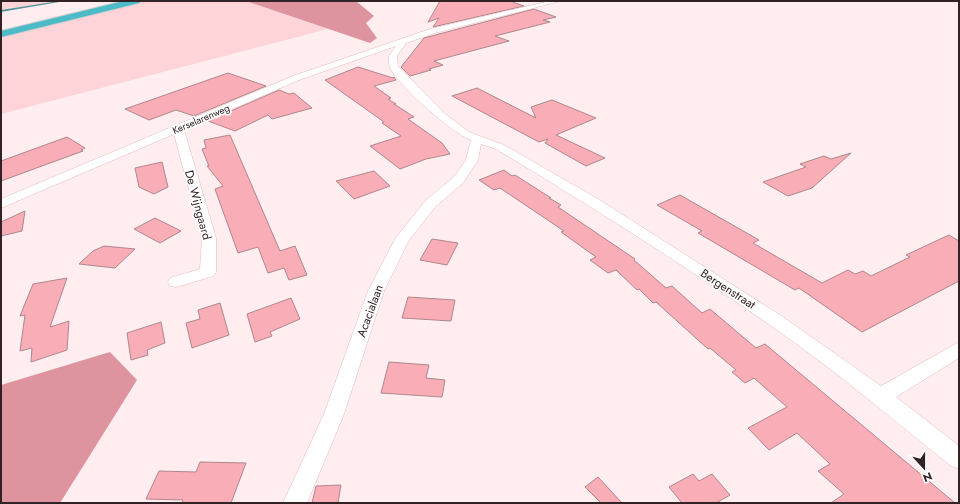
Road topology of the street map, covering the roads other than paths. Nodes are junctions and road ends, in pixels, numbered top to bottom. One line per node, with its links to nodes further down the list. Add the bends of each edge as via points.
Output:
1 (97, 1): 6 (highway)
2 (108, 1): 7 (highway)
3 (126, 1): 8 (highway)
4 (136, 1): 9 (highway)
5 (558, 1): 10 (street, via 466,22)
6 (78, 5)
7 (16, 20)
8 (1, 27)
9 (1, 34)
10 (403, 41): 11 (street, Kerselarenweg, via 296,78); 12 (street, via 393,56 394,67 440,116 465,134)
11 (178, 129): 13 (street, Kerselarenweg); 14 (street, De Wijngaard, via 209,238 208,272)
12 (480, 140): 16 (street, Bergenstraat, via 500,147 593,202 777,321); 18 (street, Acacialaan, via 472,160 459,180 431,203 402,239 376,291 334,414)
13 (1, 204)
14 (176, 282)
15 (959, 349): 16 (street)
16 (880, 396): 17 (street, Bergenstraat)
17 (959, 459)
18 (295, 503)

